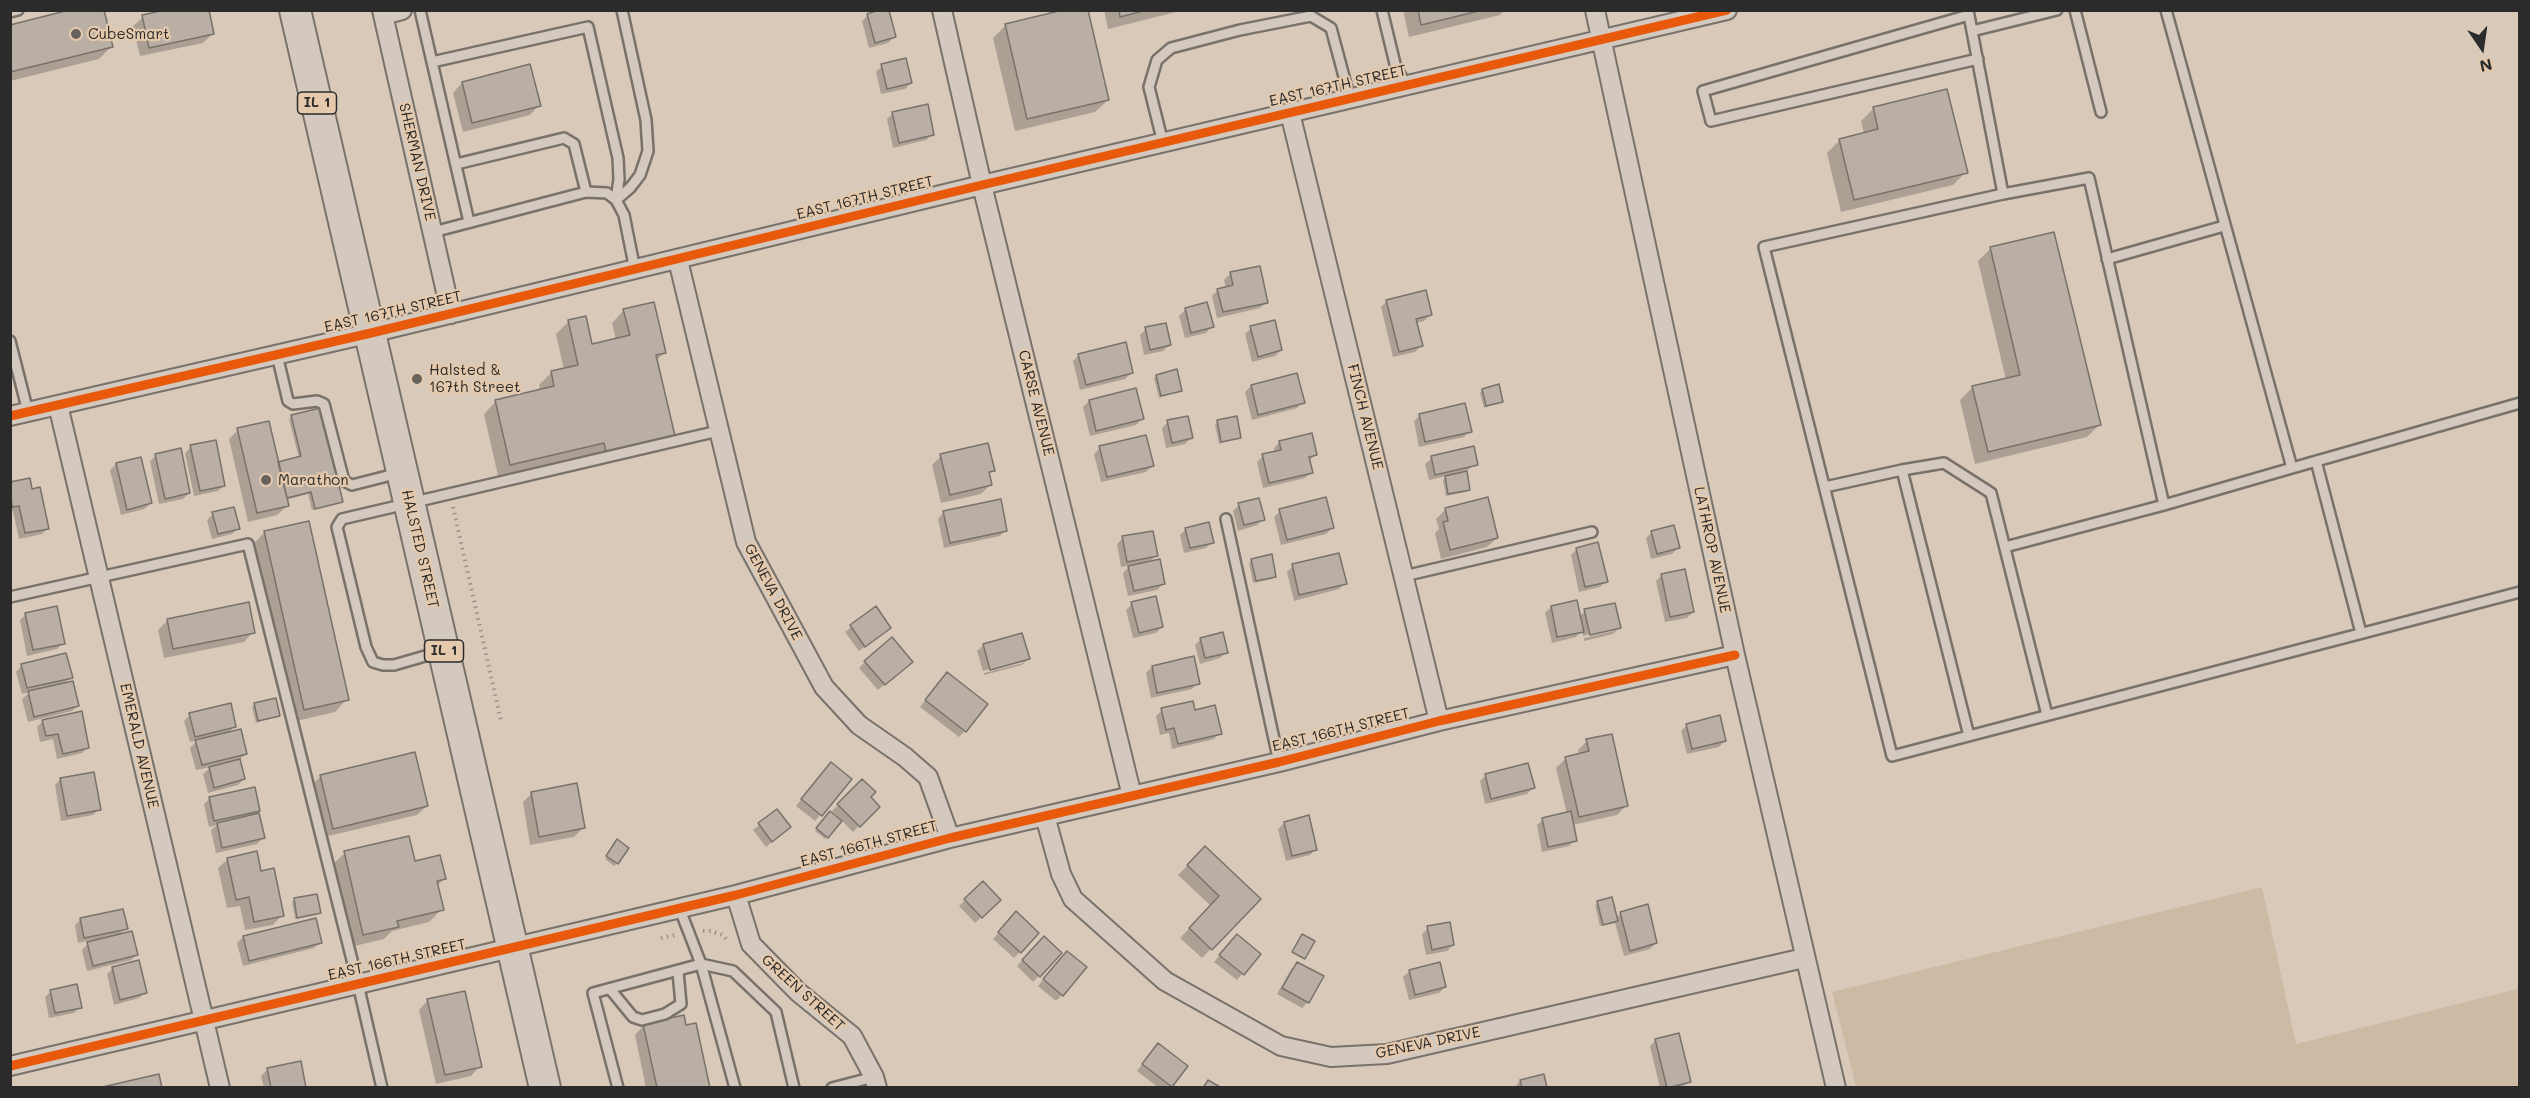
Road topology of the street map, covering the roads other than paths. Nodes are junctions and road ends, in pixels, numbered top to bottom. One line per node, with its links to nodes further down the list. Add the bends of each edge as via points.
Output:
1 (18, 10): 13 (lane)
2 (295, 10): 37 (main road, HALSTED STREET / IL 1)
3 (402, 10): 14 (street)
4 (420, 10): 19 (lane)
5 (622, 10): 29 (lane, via 646,120 648,151 640,175)
6 (942, 10): 26 (street, CARSE AVENUE)
7 (1382, 10): 20 (lane, via 1396,68)
8 (1595, 10): 17 (street, LATHROP AVENUE)
9 (1727, 10): 17 (street, EAST 167TH STREET)
10 (2057, 10): 16 (lane)
11 (2074, 10): 22 (lane)
12 (2166, 10): 31 (lane)
13 (10, 12)
14 (383, 13): 32 (street, SHERMAN DRIVE)
15 (1969, 13): 16 (lane); 18 (lane, via 1703,91 1711,121)
16 (1972, 32): 18 (lane)
17 (1602, 40): 20 (street, EAST 167TH STREET); 60 (street, LATHROP AVENUE)
18 (1978, 59): 28 (lane)
19 (432, 62): 25 (lane); 29 (lane, via 588,27 618,158)
20 (1407, 86): 21 (street, EAST 167TH STREET)
21 (1350, 99): 23 (street, EAST 167TH STREET); 24 (lane, via 1331,28 1311,16 1240,30 1171,48 1156,60 1149,87)
22 (2101, 112)
23 (1290, 113): 24 (street, EAST 167TH STREET); 54 (street, FINCH AVENUE)
24 (1163, 142): 26 (street, EAST 167TH STREET)
25 (456, 164): 27 (lane, via 564,138 574,144); 30 (lane)
26 (982, 185): 34 (street, EAST 167TH STREET); 65 (street, CARSE AVENUE)
27 (586, 192): 29 (lane, via 607,193); 30 (lane)
28 (2003, 194): 33 (lane, via 2089,178); 48 (lane, via 1764,247)
29 (615, 200): 35 (lane, via 624,215)
30 (469, 222): 32 (lane)
31 (2224, 226): 33 (lane); 45 (lane)
32 (433, 232): 36 (street, SHERMAN DRIVE)
33 (2107, 259): 50 (lane)
34 (678, 260): 35 (street, EAST 167TH STREET); 43 (street, GENEVA DRIVE)
35 (635, 270): 36 (street, EAST 167TH STREET)
36 (452, 314): 37 (street, EAST 167TH STREET)
37 (371, 333): 39 (street, EAST 167TH STREET); 47 (main road, HALSTED STREET / IL 1)
38 (10, 341): 42 (lane)
39 (277, 354): 41 (street, EAST 167TH STREET); 47 (lane, via 288,401 324,404 344,481 352,485)
40 (2520, 403): 44 (lane)
41 (58, 405): 42 (street, EAST 167TH STREET); 55 (street, EMERALD AVENUE)
42 (19, 414)
43 (718, 431): 49 (lane); 67 (street, GENEVA DRIVE, via 746,542 824,687 859,725 928,777)
44 (2316, 462): 45 (lane); 58 (lane)
45 (2292, 468): 50 (lane)
46 (1902, 470): 48 (lane); 53 (lane, via 1944,463 1991,493); 63 (lane)
47 (403, 472): 49 (main road, HALSTED STREET / IL 1)
48 (1825, 487): 63 (lane, via 1892,756)
49 (410, 504): 59 (main road, HALSTED STREET / IL 1); 59 (lane, via 342,519 337,527 339,538 373,662 394,665)
50 (2164, 505): 53 (lane)
51 (1226, 519): 64 (lane)
52 (1592, 532): 54 (lane)
53 (2005, 547): 61 (lane)
54 (1404, 576): 62 (street, FINCH AVENUE)
55 (99, 578): 57 (lane); 74 (lane, via 248,544); 76 (street, EMERALD AVENUE)
56 (2520, 592): 58 (lane)
57 (10, 597)
58 (2361, 633): 61 (lane)
59 (444, 651): 70 (main road, HALSTED STREET / IL 1)
60 (1735, 655): 62 (street, EAST 166TH STREET); 71 (street, LATHROP AVENUE)
61 (2047, 715): 63 (lane)
62 (1439, 721): 64 (street, EAST 166TH STREET)
63 (1969, 736)
64 (1279, 762): 65 (street, EAST 166TH STREET)
65 (1132, 796): 66 (street, EAST 166TH STREET)
66 (1045, 816): 67 (street, EAST 166TH STREET); 71 (street, GENEVA DRIVE, via 1061,874 1073,899 1165,981 1281,1046 1331,1057 1387,1054)
67 (950, 838): 68 (street, EAST 166TH STREET)
68 (736, 894): 69 (street, EAST 166TH STREET); 78 (street, GREEN STREET, via 751,944 798,992 852,1036)
69 (679, 906): 70 (street, EAST 166TH STREET); 72 (lane)
70 (513, 948): 74 (street, EAST 166TH STREET); 81 (main road, HALSTED STREET / IL 1)
71 (1804, 958): 86 (street, LATHROP AVENUE)
72 (701, 964): 73 (lane); 83 (lane); 84 (lane, via 733,971 776,1012)
73 (678, 972): 75 (lane); 75 (lane, via 681,1004 665,1014 642,1020 633,1017)
74 (358, 984): 76 (street, EAST 166TH STREET); 80 (lane)
75 (610, 989): 82 (lane, via 593,993)
76 (204, 1021): 77 (street, EAST 166TH STREET); 79 (street, EMERALD AVENUE)
77 (10, 1066)
78 (875, 1082): 85 (lane)
79 (220, 1088)
80 (382, 1088)
81 (545, 1088)
82 (618, 1088)
83 (735, 1088)
84 (794, 1088)
85 (832, 1088)
86 (1836, 1088)

